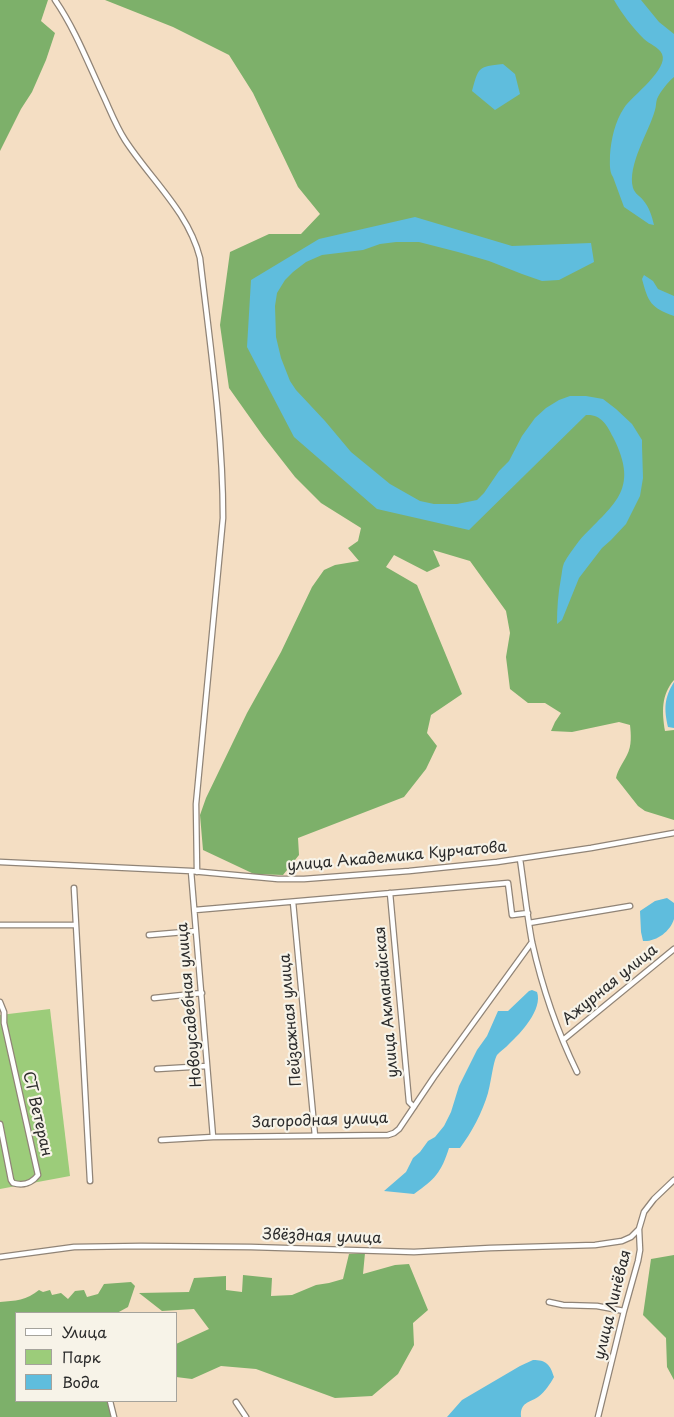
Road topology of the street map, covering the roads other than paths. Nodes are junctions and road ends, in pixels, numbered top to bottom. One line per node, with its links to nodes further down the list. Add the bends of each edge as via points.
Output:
1 (55, 0): 5 (street, Новоусадебная улица, via 78,39 114,121 190,230 200,258 218,415 223,518 196,804)
2 (674, 833): 3 (street, улица Академика Курчатова)
3 (520, 859): 5 (street, улица Академика Курчатова, via 304,878); 11 (street)
4 (0, 862): 5 (street, улица Академика Курчатова)
5 (194, 872): 10 (street, Новоусадебная улица)
6 (74, 888): 14 (street)
7 (390, 893): 8 (street); 11 (street, via 508,883 512,916); 27 (street, улица Акманайская, via 409,1102)
8 (293, 902): 10 (street); 29 (street, Пейзажная улица)
9 (630, 906): 12 (street)
10 (195, 910): 15 (street, Новоусадебная улица)
11 (528, 914): 12 (street)
12 (529, 923): 17 (street)
13 (0, 924): 14 (street)
14 (76, 925): 32 (street)
15 (196, 931): 16 (street); 19 (street, Новоусадебная улица)
16 (149, 935)
17 (532, 942): 23 (street, via 545,994); 27 (street, Загородная улица)
18 (674, 949): 23 (street, Ажурная улица)
19 (202, 993): 20 (street); 24 (street, Новоусадебная улица)
20 (154, 998)
21 (0, 1002): 22 (street, СТ Ветеран, via 4,1012)
22 (2, 1024): 28 (street, СТ Ветеран, via 38,1174 34,1180 17,1184 11,1180)
23 (563, 1040): 26 (street)
24 (208, 1066): 25 (street); 30 (street, Новоусадебная улица)
25 (156, 1069)
26 (577, 1072)
27 (414, 1106): 29 (street, Загородная улица, via 399,1128 388,1135)
28 (0, 1124)
29 (315, 1136): 30 (street, Загородная улица)
30 (213, 1137): 31 (street, Загородная улица)
31 (161, 1140)
32 (90, 1180)
33 (674, 1180): 34 (street, улица Линёвая, via 644,1212)
34 (639, 1229): 35 (street, Звёздная улица, via 622,1241 595,1245 414,1252 251,1247 74,1247); 37 (street, улица Линёвая, via 638,1261)
35 (0, 1257)
36 (549, 1302): 37 (street)
37 (624, 1311): 42 (street, улица Линёвая)
38 (110, 1402): 40 (street)
39 (236, 1402): 41 (street)
40 (114, 1417)
41 (246, 1417)
42 (598, 1417)

